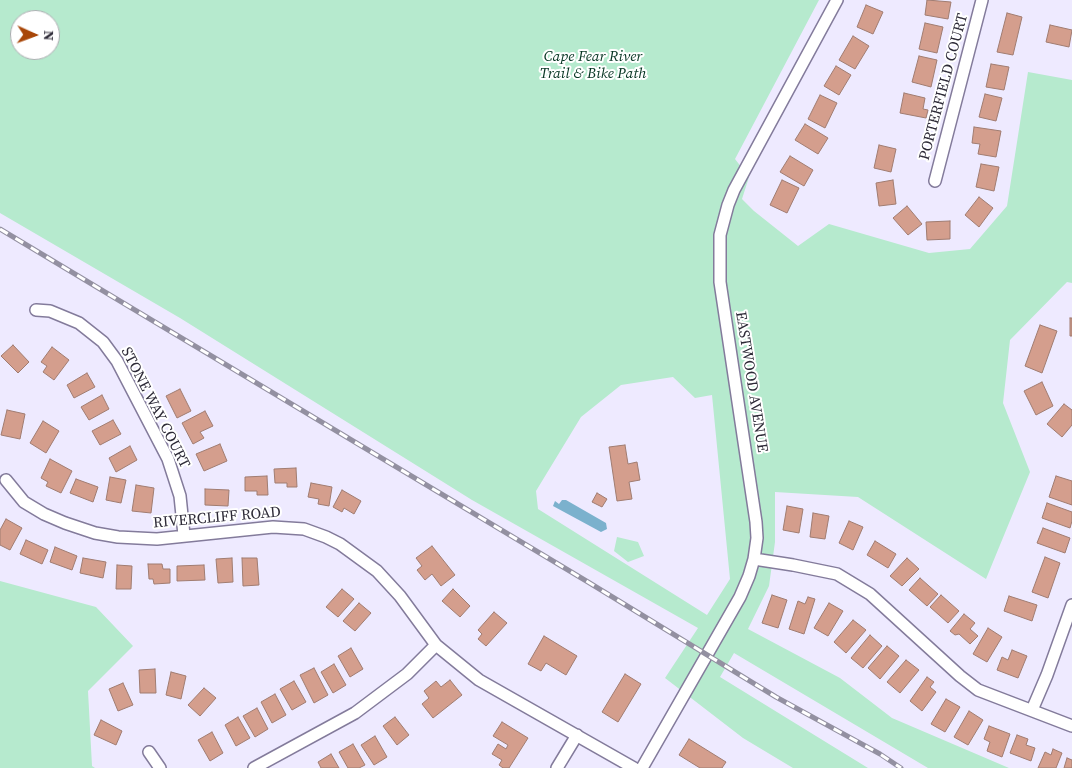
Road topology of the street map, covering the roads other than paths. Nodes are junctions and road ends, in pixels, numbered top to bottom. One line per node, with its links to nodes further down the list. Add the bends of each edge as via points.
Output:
1 (837, 0): 7 (street, EASTWOOD AVENUE, via 734,190 720,235 720,282 756,522)
2 (982, 0): 3 (street, PORTERFIELD COURT)
3 (935, 181)
4 (36, 310): 6 (street, STONE WAY COURT, via 50,311 79,323 103,342 117,361 168,459 180,496)
5 (6, 480): 6 (street, RIVERCLIFF ROAD, via 30,507 87,530 141,539)
6 (184, 535): 9 (street, RIVERCLIFF ROAD, via 273,527 304,529 326,536 377,571)
7 (754, 559): 10 (street, via 837,574 870,594 978,690); 18 (street, EASTWOOD AVENUE, via 740,597)
8 (1072, 605): 10 (street)
9 (436, 645): 12 (street, RIVERCLIFF ROAD, via 479,680); 15 (street, via 407,674 355,713)
10 (1032, 710): 11 (street)
11 (1072, 726)
12 (577, 735): 16 (street); 17 (street, RIVERCLIFF ROAD)
13 (149, 752): 14 (street)
14 (160, 768)
15 (254, 768)
16 (557, 768)
17 (634, 768)
18 (642, 768)

